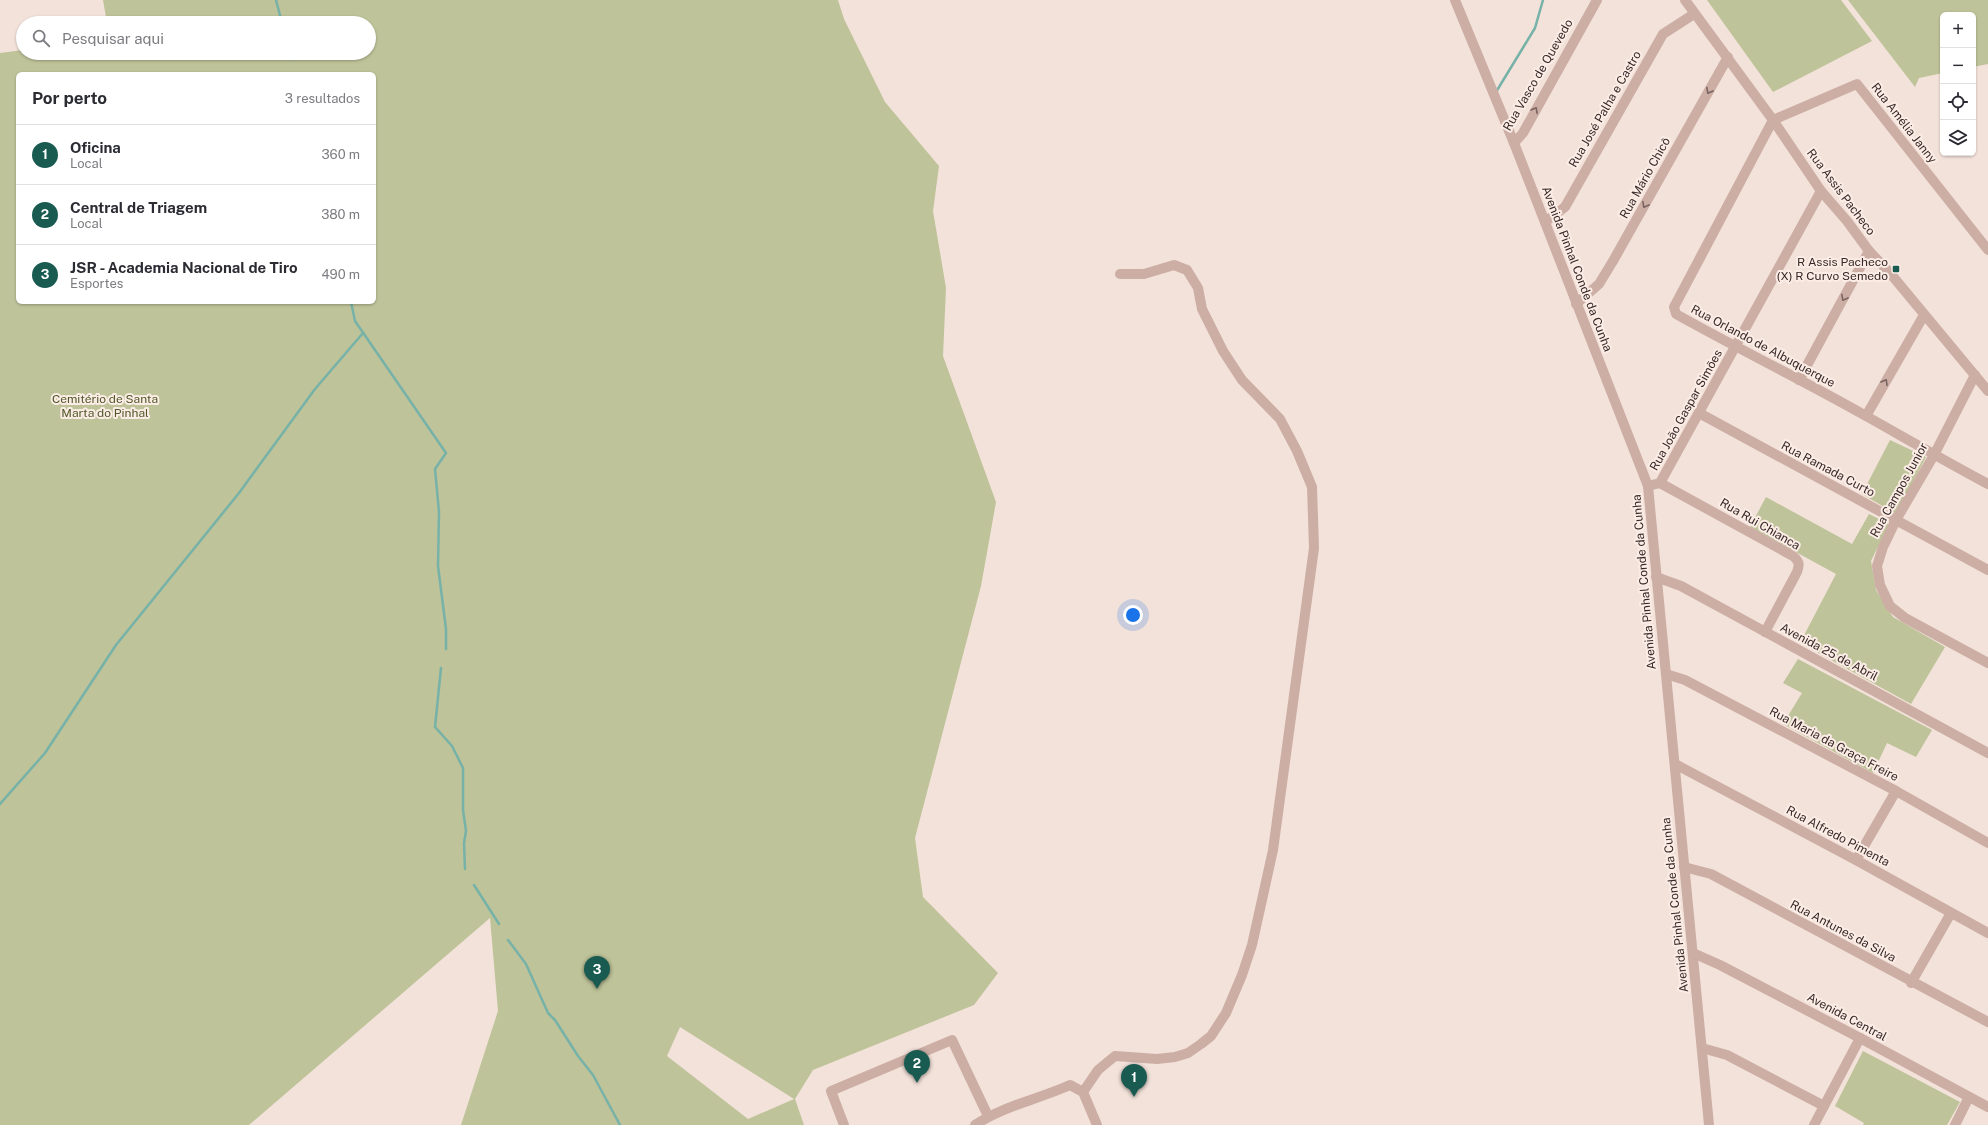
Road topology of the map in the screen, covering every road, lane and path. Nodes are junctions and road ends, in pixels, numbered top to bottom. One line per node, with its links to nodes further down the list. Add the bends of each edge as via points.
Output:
1 (1455, 0): 7 (street, Avenida Pinhal Conde da Cunha)
2 (1597, 0): 7 (street, Rua Vasco de Quevedo, one-way to 2)
3 (1685, 0): 4 (street, Rua Assis Pacheco)
4 (1694, 14): 5 (street, Rua Assis Pacheco); 9 (street, Rua José Palha e Castro, via 1663,34 1564,207)
5 (1728, 57): 6 (street, Rua Assis Pacheco); 13 (street, Rua Mário Chicô, one-way to 13, via 1599,284)
6 (1773, 120): 8 (street, Rua Assis Pacheco); 10 (street, Rua Amélia Janny, via 1857,84); 15 (street, Rua Orlando de Albuquerque, via 1674,307 1676,314)
7 (1514, 143): 9 (street, Avenida Pinhal Conde da Cunha)
8 (1821, 191): 11 (street, Rua Assis Pacheco); 15 (street, Rua João Gaspar Simões)
9 (1545, 222): 13 (street, Avenida Pinhal Conde da Cunha)
10 (1988, 250)
11 (1869, 251): 14 (street, Rua Assis Pacheco); 17 (street, one-way to 17)
12 (1120, 274): 44 (street, via 1144,274 1174,265 1187,270 1198,288 1202,309 1223,351 1242,380 1280,419 1297,450 1312,487 1314,548 1273,850 1252,945 1226,1013 1211,1036 1188,1053 1157,1059 1115,1056 1098,1070)
13 (1576, 304): 24 (street, Avenida Pinhal Conde da Cunha)
14 (1924, 314): 16 (street, Rua Assis Pacheco); 20 (street, one-way to 14)
15 (1735, 347): 17 (street, Rua Orlando de Albuquerque); 19 (street, Rua João Gaspar Simões)
16 (1974, 375): 18 (street, Rua Assis Pacheco); 21 (street, Rua Campos Junior)
17 (1798, 380): 20 (street, Rua Orlando de Albuquerque)
18 (1988, 391)
19 (1699, 413): 22 (street, Rua João Gaspar Simões); 25 (street, Rua Ramada Curto)
20 (1866, 416): 21 (street, Rua Orlando de Albuquerque)
21 (1934, 455): 23 (street, Rua Orlando de Albuquerque); 25 (street, Rua Campos Junior)
22 (1660, 483): 24 (street, Rua João Gaspar Simões); 28 (street, Rua Rui Chianca, via 1798,560 1797,572)
23 (1988, 484)
24 (1648, 486): 27 (street, Avenida Pinhal Conde da Cunha)
25 (1896, 520): 26 (street, Rua Ramada Curto); 29 (street, Rua Campos Junior, via 1877,566 1880,585 1890,606 1905,618)
26 (1988, 570)
27 (1656, 577): 28 (street, Avenida 25 de Abril, via 1681,586); 30 (street, Avenida Pinhal Conde da Cunha)
28 (1765, 632): 31 (street, Avenida 25 de Abril)
29 (1988, 663)
30 (1666, 674): 32 (street, Avenida Pinhal Conde da Cunha); 33 (street, Rua Maria da Graça Freire, via 1685,680)
31 (1988, 753)
32 (1675, 764): 35 (street, Rua Alfredo Pimenta); 36 (street, Avenida Pinhal Conde da Cunha)
33 (1896, 791): 34 (street, Rua Maria da Graça Freire); 35 (street)
34 (1988, 843)
35 (1856, 860): 37 (street, Rua Alfredo Pimenta)
36 (1684, 867): 39 (street, Avenida Pinhal Conde da Cunha); 40 (street, Rua Antunes da Silva, via 1711,874)
37 (1951, 913): 38 (street, Rua Alfredo Pimenta); 40 (street)
38 (1988, 933)
39 (1693, 953): 42 (street, Avenida Central); 43 (street, Avenida Pinhal Conde da Cunha)
40 (1911, 983): 41 (street, Rua Antunes da Silva)
41 (1988, 1022)
42 (1860, 1038): 45 (street, Avenida Central); 46 (street)
43 (1702, 1048): 46 (street, via 1727,1054); 52 (street, Avenida Pinhal Conde da Cunha)
44 (1083, 1092): 48 (street, via 1070,1085); 51 (street)
45 (1969, 1097): 47 (street, Avenida Central); 54 (street)
46 (1824, 1106): 53 (street)
47 (1988, 1107)
48 (988, 1116): 49 (street, via 952,1040 831,1091); 50 (street)
49 (844, 1125)
50 (975, 1125)
51 (1097, 1125)
52 (1709, 1125)
53 (1814, 1125)
54 (1955, 1125)

